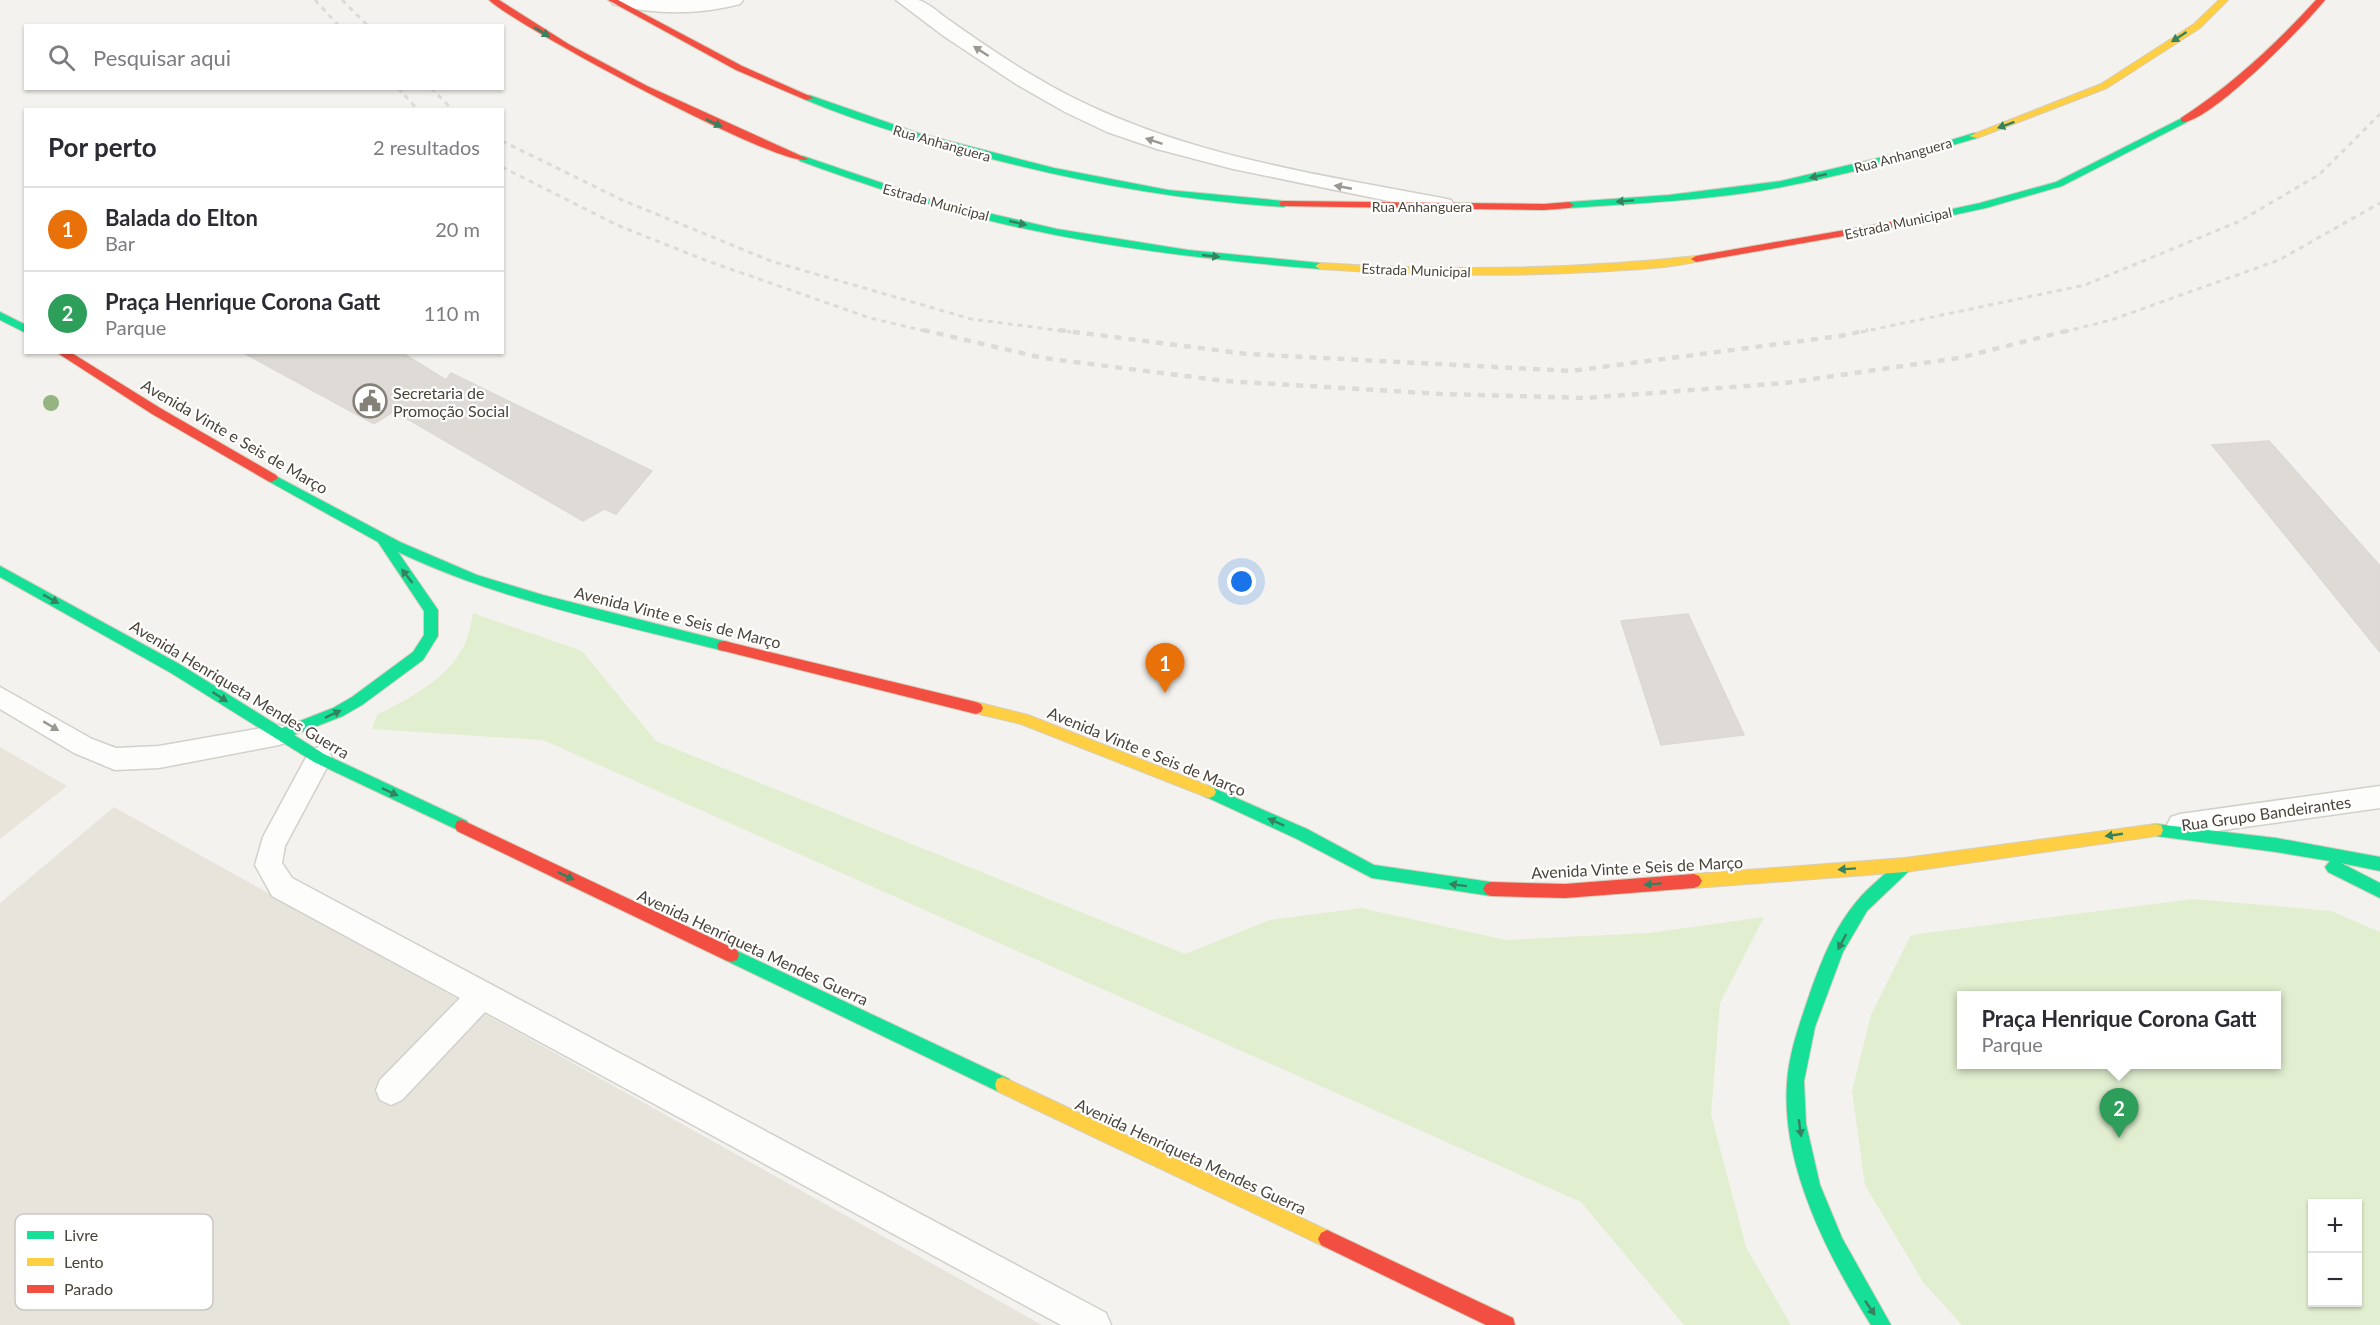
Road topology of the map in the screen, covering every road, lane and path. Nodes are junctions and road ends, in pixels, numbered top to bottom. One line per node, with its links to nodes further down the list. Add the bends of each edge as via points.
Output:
1 (493, 0): 7 (main road, Estrada Municipal, one-way to 7, via 606,70 724,127 817,166 946,207 1171,252 1289,265 1437,272 1547,271 1680,261 1892,225 2051,187 2165,130 2236,86)
2 (612, 0): 8 (main road, Rua Anhanguera, via 738,68 825,105 912,135 1022,165 1155,192 1242,202)
3 (620, 0): 4 (street, via 683,8)
4 (733, 0)
5 (906, 0): 8 (street, one-way to 5, via 1299,179 1142,137 1059,99)
6 (2224, 0): 8 (main road, Rua Anhanguera, one-way to 8, via 2197,26 2104,86 1999,128 1941,146 1781,184 1669,198 1544,207)
7 (2321, 0)
8 (1442, 205)
9 (0, 315): 10 (main road)
10 (24, 329)
11 (64, 354): 12 (main road, Avenida Vinte e Seis de Março)
12 (383, 540): 15 (main road, one-way to 12, via 357,701 418,656 432,636 431,610); 21 (main road, Avenida Vinte e Seis de Março, one-way to 12, via 1565,891 1498,890 1372,871 1302,834 1193,785 1023,719 496,586)
13 (0, 571): 15 (main road, Avenida Henriqueta Mendes Guerra, one-way to 15, via 176,669)
14 (0, 697): 15 (lane, one-way to 15, via 83,746 115,759 159,757)
15 (279, 735): 16 (main road, Avenida Henriqueta Mendes Guerra)
16 (319, 758): 23 (lane, via 272,845 268,865 282,887); 26 (main road, Avenida Henriqueta Mendes Guerra, one-way to 26)
17 (2380, 797): 18 (lane, Rua Grupo Bandeirantes)
18 (2152, 829): 19 (main road, Avenida Vinte e Seis de Março); 21 (main road, Avenida Vinte e Seis de Março, one-way to 21)
19 (2277, 845): 20 (main road); 22 (main road, via 2350,874)
20 (2380, 864)
21 (1905, 865): 27 (main road, one-way to 27, via 1858,911 1821,981 1804,1036 1795,1091 1816,1196 1835,1249)
22 (2380, 891)
23 (483, 994): 24 (lane); 25 (lane)
24 (391, 1090)
25 (1094, 1325)
26 (1506, 1325)
27 (1882, 1325)

